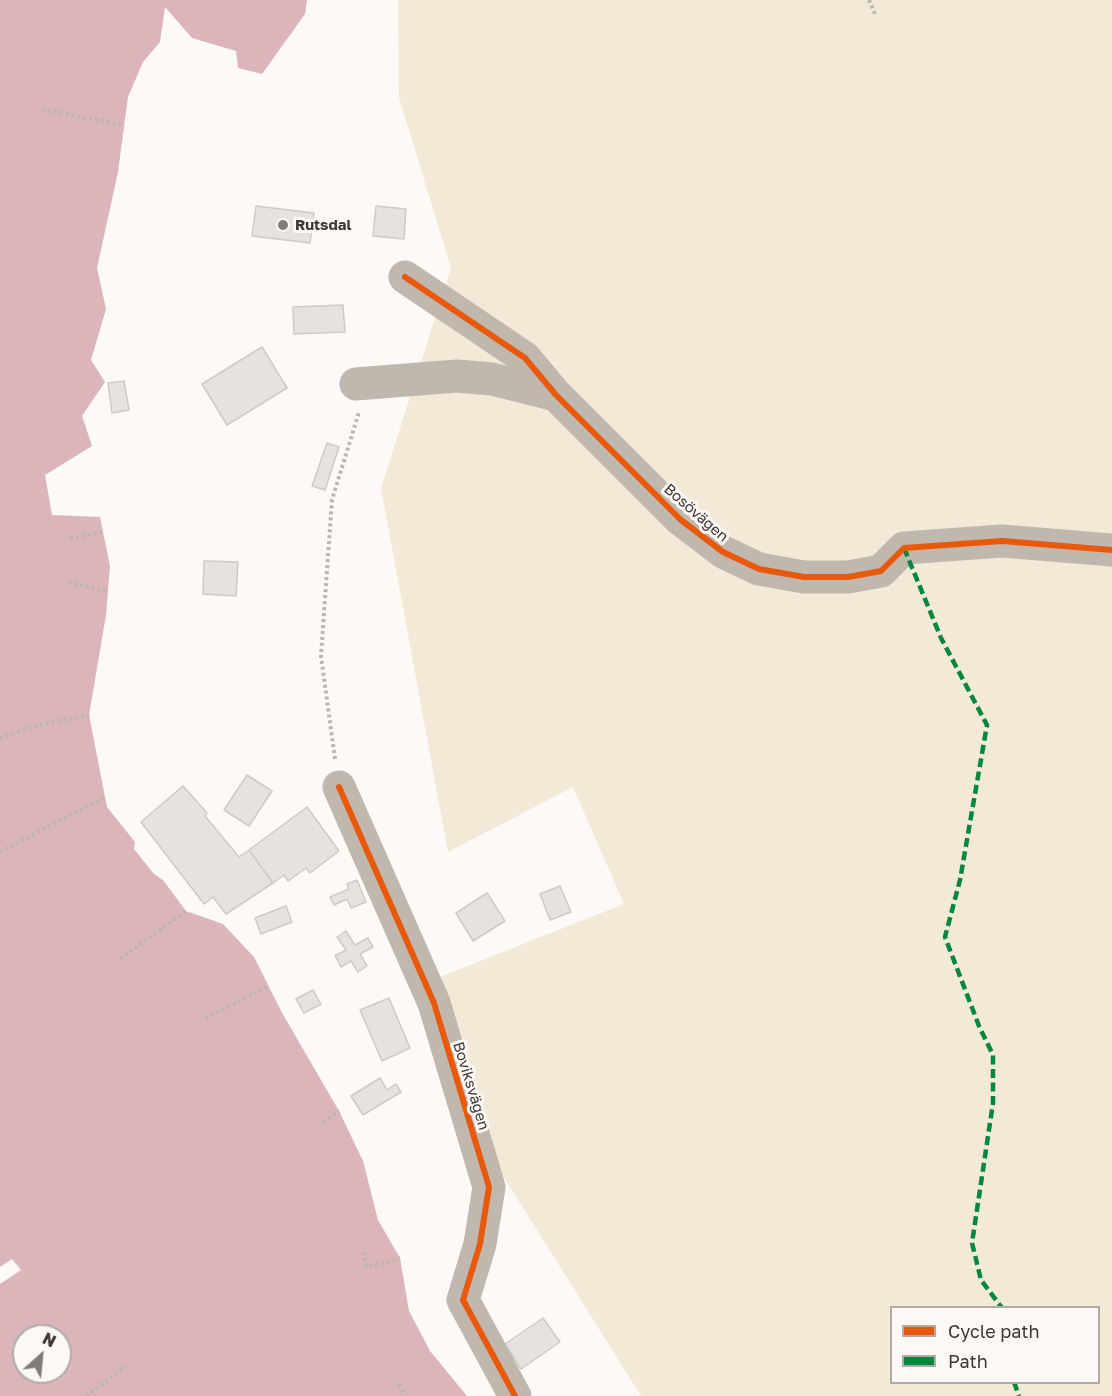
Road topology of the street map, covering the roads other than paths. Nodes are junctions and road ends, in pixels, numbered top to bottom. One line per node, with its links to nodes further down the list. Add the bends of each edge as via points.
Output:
1 (405, 277): 3 (street, Bosövägen, via 525,358)
2 (362, 383): 3 (street, via 458,376 492,379)
3 (556, 395): 4 (street, Bosövägen, via 681,520 723,552 759,569 804,577 848,577 881,571 904,548 1002,541)
4 (1112, 550)
5 (339, 787): 6 (street, Boviksvägen, via 434,1003 489,1187 480,1244 463,1300)
6 (515, 1396)

